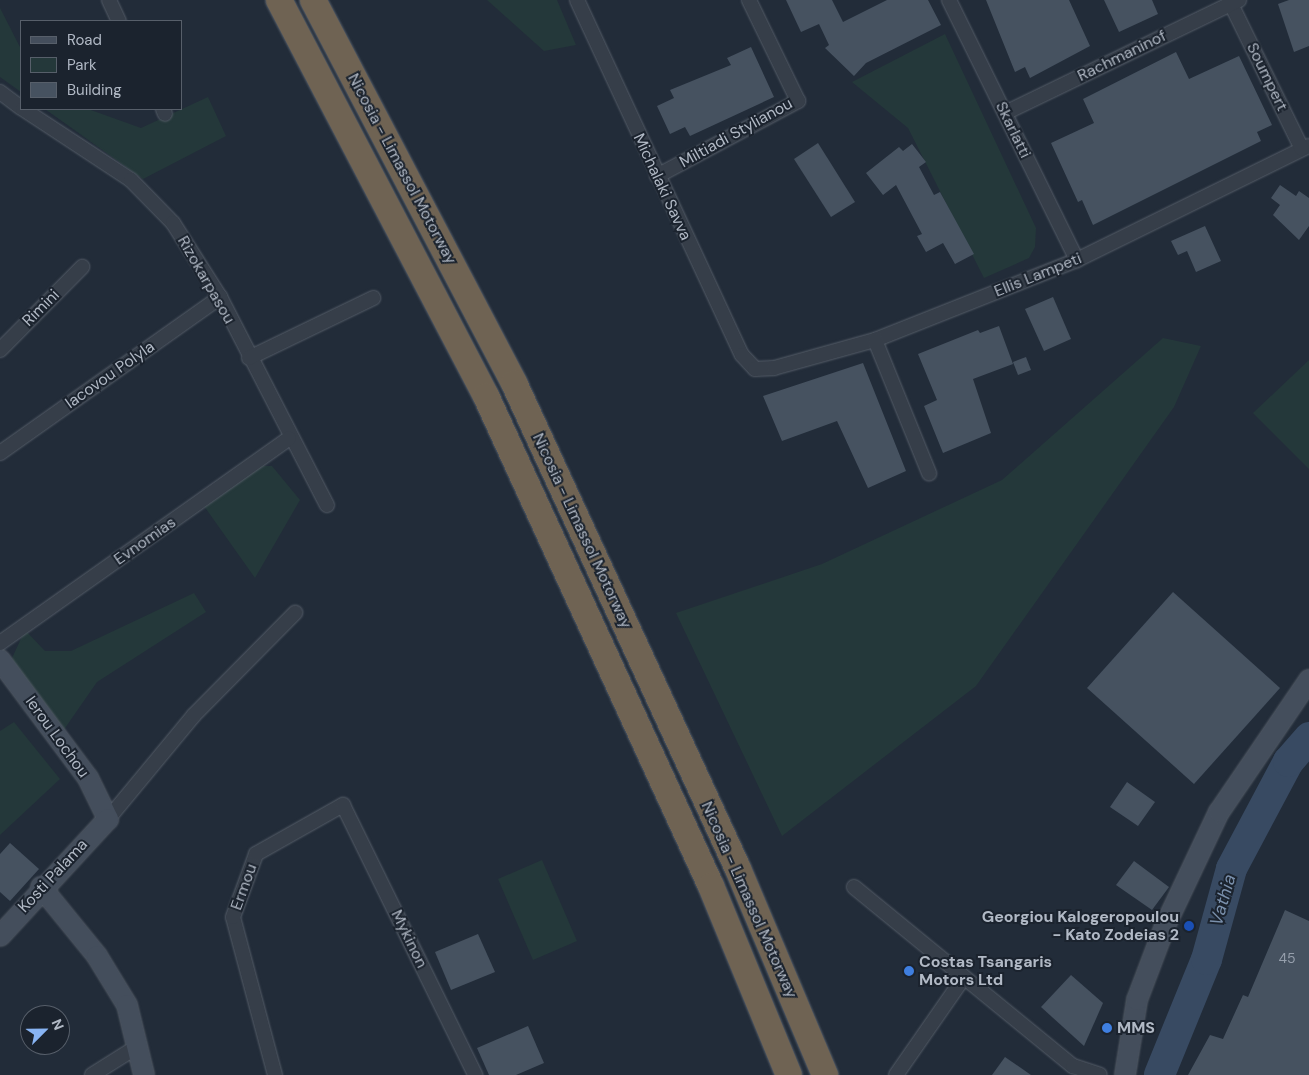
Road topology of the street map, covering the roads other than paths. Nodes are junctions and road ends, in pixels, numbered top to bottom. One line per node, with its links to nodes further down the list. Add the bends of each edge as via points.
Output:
1 (109, 0): 9 (street)
2 (279, 0): 44 (highway, Nicosia - Limassol Motorway, via 486,396 711,886)
3 (313, 0): 24 (highway, Nicosia - Limassol Motorway)
4 (332, 0): 24 (highway, via 441,219)
5 (577, 0): 15 (street, Michalaki Savva)
6 (749, 0): 15 (street, Miltiadi Stylianou, via 798,101)
7 (949, 0): 13 (street, Skarlatti)
8 (1235, 2): 13 (street, Rachmaninof); 14 (street, Soumpert)
9 (119, 20)
10 (2, 98): 11 (street, Rizokarpasou)
11 (20, 107)
12 (25, 110): 18 (street, Rizokarpasou, via 132,180 173,223)
13 (1005, 113): 16 (street, Skarlatti)
14 (1306, 148): 16 (street, Ellis Lampeti)
15 (656, 176): 23 (street, Michalaki Savva, via 742,355)
16 (1077, 260): 20 (street, Ellis Lampeti)
17 (82, 267): 21 (street, Rimini)
18 (220, 298): 22 (street, Rizokarpasou); 26 (street, Iacovou Polyla)
19 (373, 298): 22 (street)
20 (876, 340): 23 (street, Ellis Lampeti, via 774,368); 27 (street)
21 (0, 350)
22 (249, 358): 25 (street, Rizokarpasou)
23 (754, 369)
24 (514, 383): 45 (highway, Nicosia - Limassol Motorway, via 738,869)
25 (289, 438): 28 (street, Rizokarpasou); 30 (street, Evnomias)
26 (0, 454)
27 (929, 474)
28 (326, 505)
29 (295, 613): 34 (street, via 194,715)
30 (0, 643)
31 (0, 660): 34 (street, Ierou Lochou, via 88,778)
32 (1309, 680): 48 (street, via 1219,812 1169,918 1137,1000)
33 (343, 805): 42 (street, Ermou, via 256,854 233,917); 43 (street, Mykinon)
34 (108, 819): 35 (street, Kosti Palama)
35 (41, 887): 37 (street, Kosti Palama); 39 (street, via 102,964 127,1005)
36 (854, 887): 38 (street)
37 (0, 936)
38 (964, 977): 46 (street); 47 (street, via 1072,1066)
39 (138, 1046): 40 (street); 41 (street)
40 (92, 1075)
41 (144, 1075)
42 (276, 1075)
43 (475, 1075)
44 (789, 1075)
45 (825, 1075)
46 (896, 1075)
47 (1100, 1075)
48 (1125, 1075)

